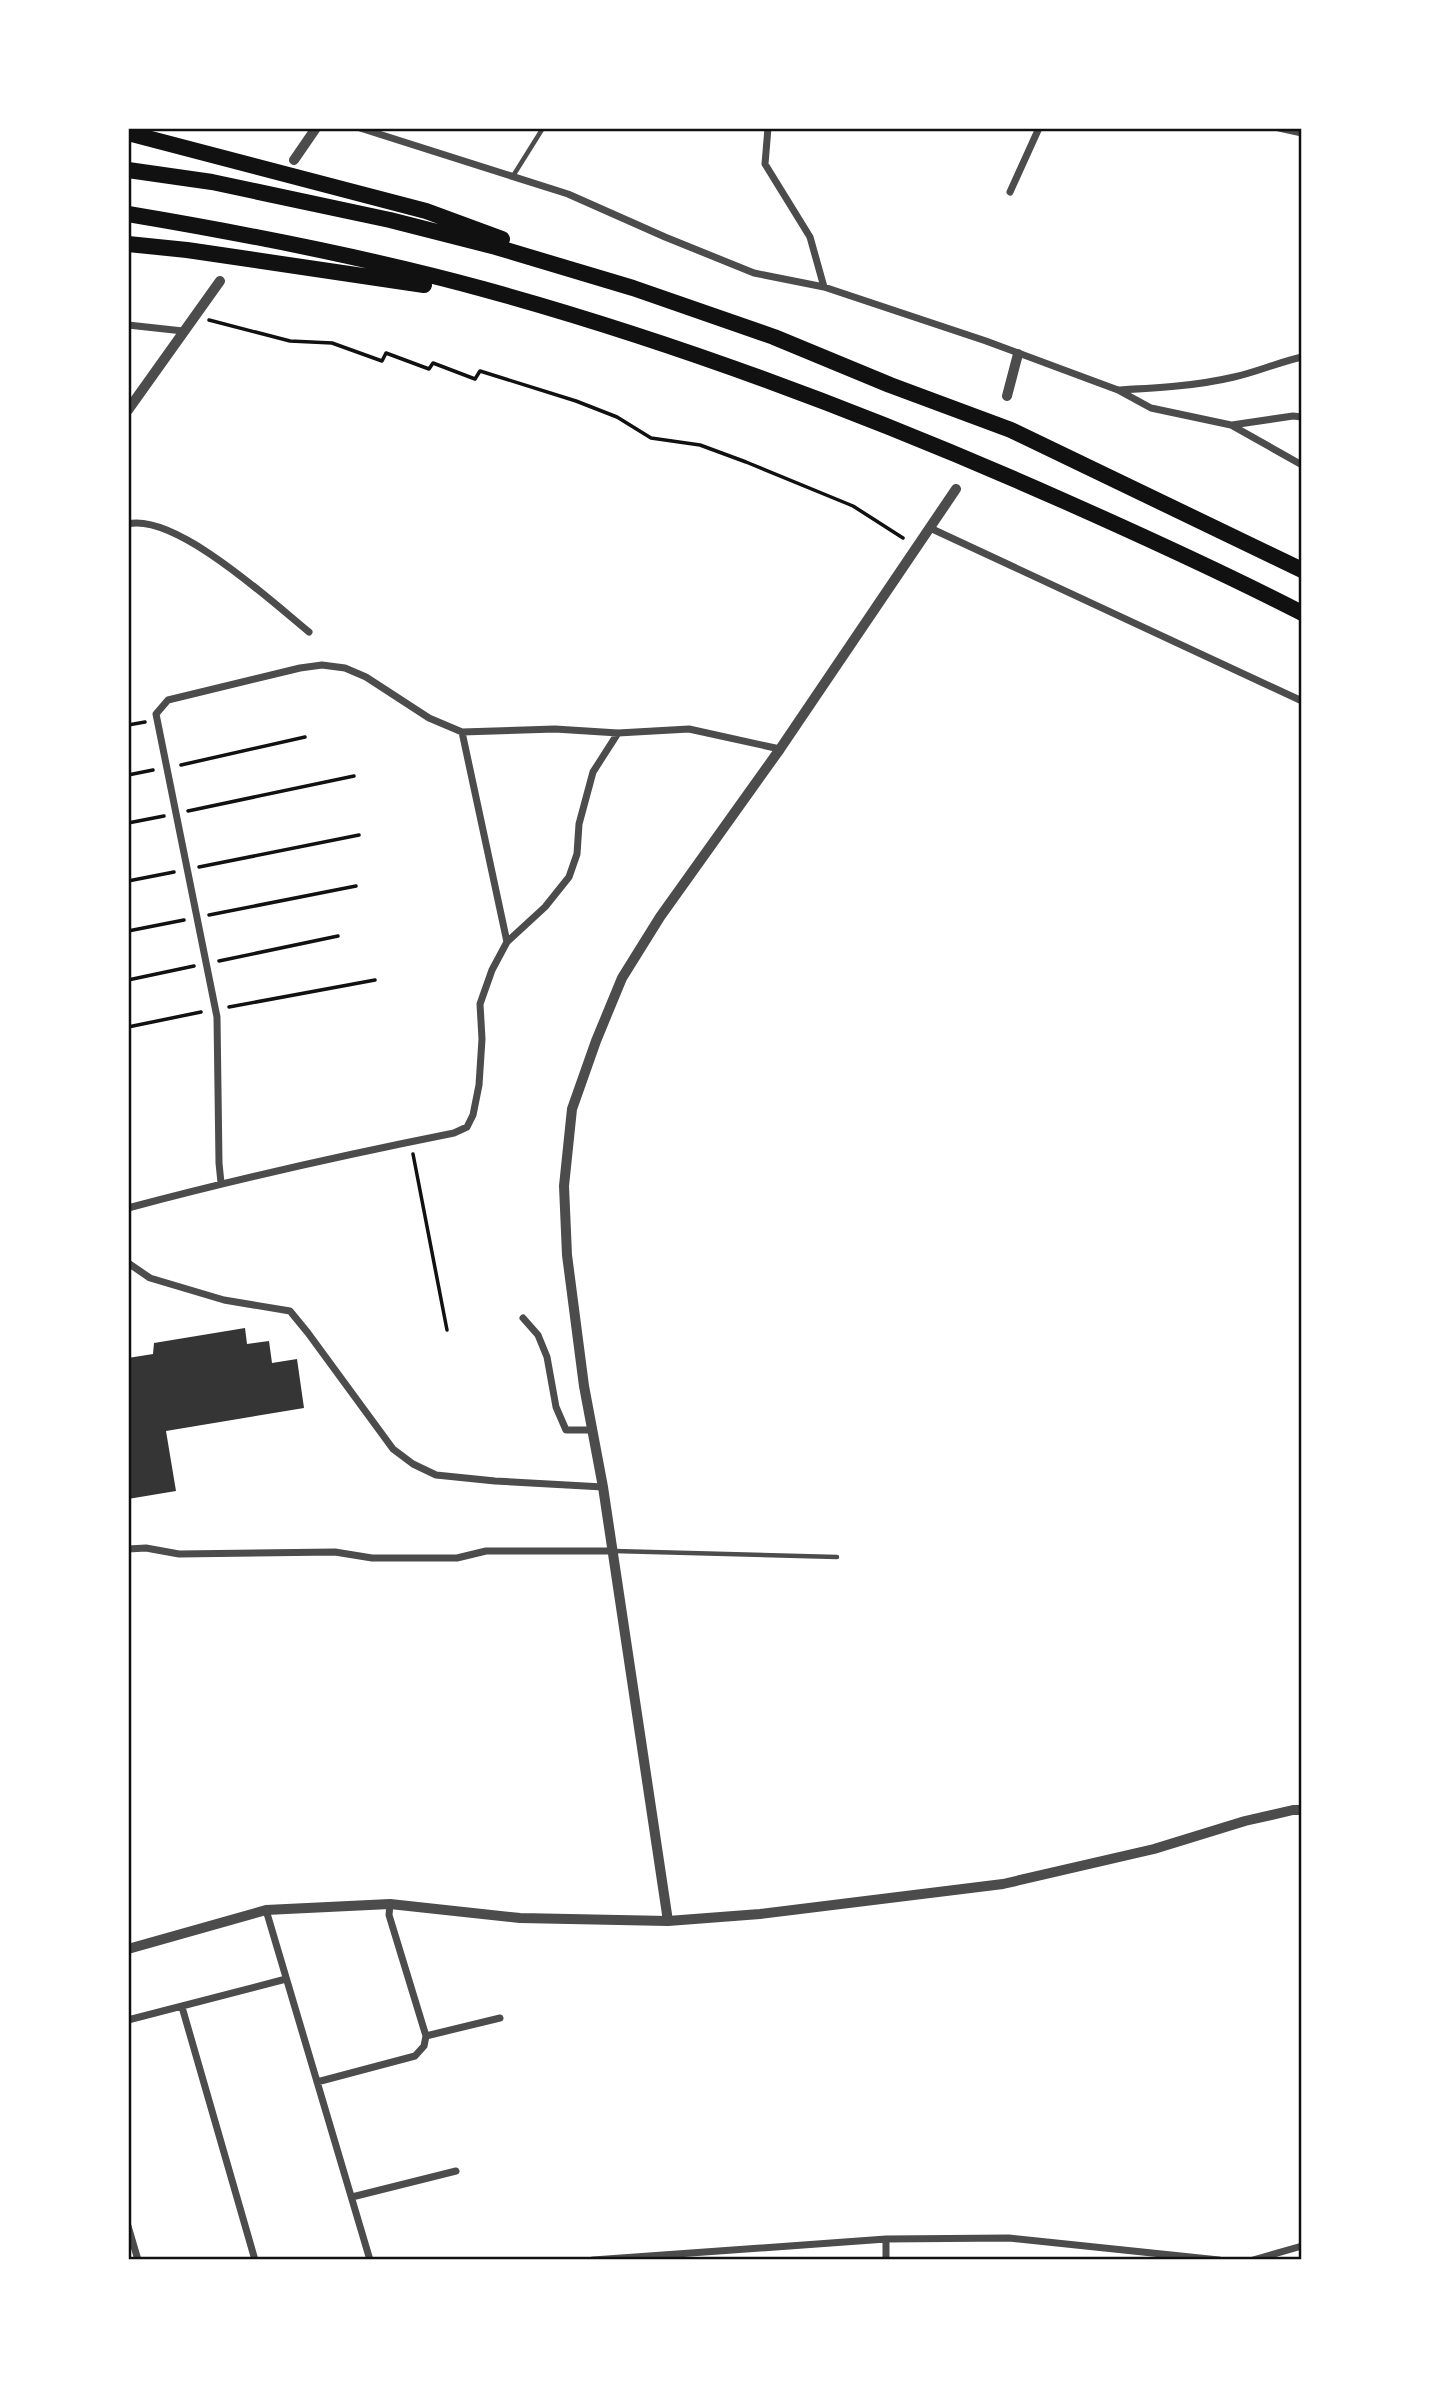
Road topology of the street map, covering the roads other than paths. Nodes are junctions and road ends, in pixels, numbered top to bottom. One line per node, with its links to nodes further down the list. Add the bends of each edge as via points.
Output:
1 (316, 128): 9 (street)
2 (360, 128): 11 (street)
3 (543, 128): 11 (lane)
4 (768, 128): 17 (street, via 765,164 810,237)
5 (1039, 128): 12 (street)
6 (1279, 128): 8 (street)
7 (128, 133): 16 (highway, via 426,211)
8 (1302, 133)
9 (293, 160)
10 (128, 170): 16 (highway, via 212,182 390,220)
11 (513, 176): 17 (street, via 568,194 754,273)
12 (1010, 192)
13 (128, 214): 20 (highway, via 288,243 468,285)
14 (128, 244): 20 (highway, via 415,283)
15 (220, 281): 19 (street)
16 (633, 288): 32 (highway, via 774,337 1011,430)
17 (824, 288): 21 (street)
18 (128, 325): 19 (street)
19 (183, 331): 25 (street)
20 (682, 348): 33 (highway, via 985,466 1225,573)
21 (1018, 354): 23 (street); 24 (street)
22 (1302, 357): 23 (street, via 1236,377 1181,387)
23 (1118, 390): 27 (street, via 1151,408)
24 (1007, 396)
25 (128, 410)
26 (1302, 417): 27 (street)
27 (1231, 425): 28 (street)
28 (1302, 464)
29 (956, 489): 31 (street)
30 (128, 524): 34 (street, via 167,530 204,549)
31 (930, 528): 35 (street); 38 (street)
32 (1302, 570)
33 (1302, 613)
34 (309, 632)
35 (1302, 701)
36 (462, 732): 37 (street, via 555,729); 39 (street); 40 (street, via 429,718 366,677 322,665 168,700 156,714 215,1009)
37 (618, 733): 38 (street, via 688,729); 39 (street, via 593,772 569,877)
38 (780, 749): 44 (street, via 622,978 572,1109 564,1186 567,1255)
39 (507, 942): 40 (street, via 480,1004 480,1086 467,1127)
40 (221, 1183): 41 (street)
41 (128, 1208)
42 (128, 1263): 45 (street, via 162,1282 224,1300 290,1311 393,1449 436,1475)
43 (523, 1318): 44 (street, via 538,1335 547,1357 556,1407 566,1430)
44 (592, 1430): 45 (street)
45 (603, 1487): 47 (street)
46 (128, 1549): 47 (street, via 179,1554 335,1552 372,1558 457,1558 486,1551)
47 (613, 1551): 48 (lane); 52 (street)
48 (837, 1557)
49 (1302, 1810): 52 (street, via 1003,1884)
50 (390, 1904): 51 (street); 52 (street, via 520,1918); 58 (street, via 389,1915)
51 (266, 1910): 53 (street); 54 (street)
52 (668, 1922)
53 (128, 1949)
54 (286, 1979): 55 (street); 59 (street)
55 (182, 2007): 57 (street); 66 (street)
56 (500, 2018): 58 (street)
57 (128, 2020)
58 (426, 2036): 59 (street, via 415,2056)
59 (317, 2082): 61 (street)
60 (456, 2171): 61 (street)
61 (352, 2197): 67 (street)
62 (128, 2225): 65 (street)
63 (886, 2239): 68 (street); 69 (street); 70 (street, via 1009,2238)
64 (1302, 2246): 71 (street)
65 (138, 2260)
66 (255, 2260)
67 (370, 2260)
68 (593, 2260)
69 (886, 2260)
70 (1219, 2260)
71 (1253, 2260)

